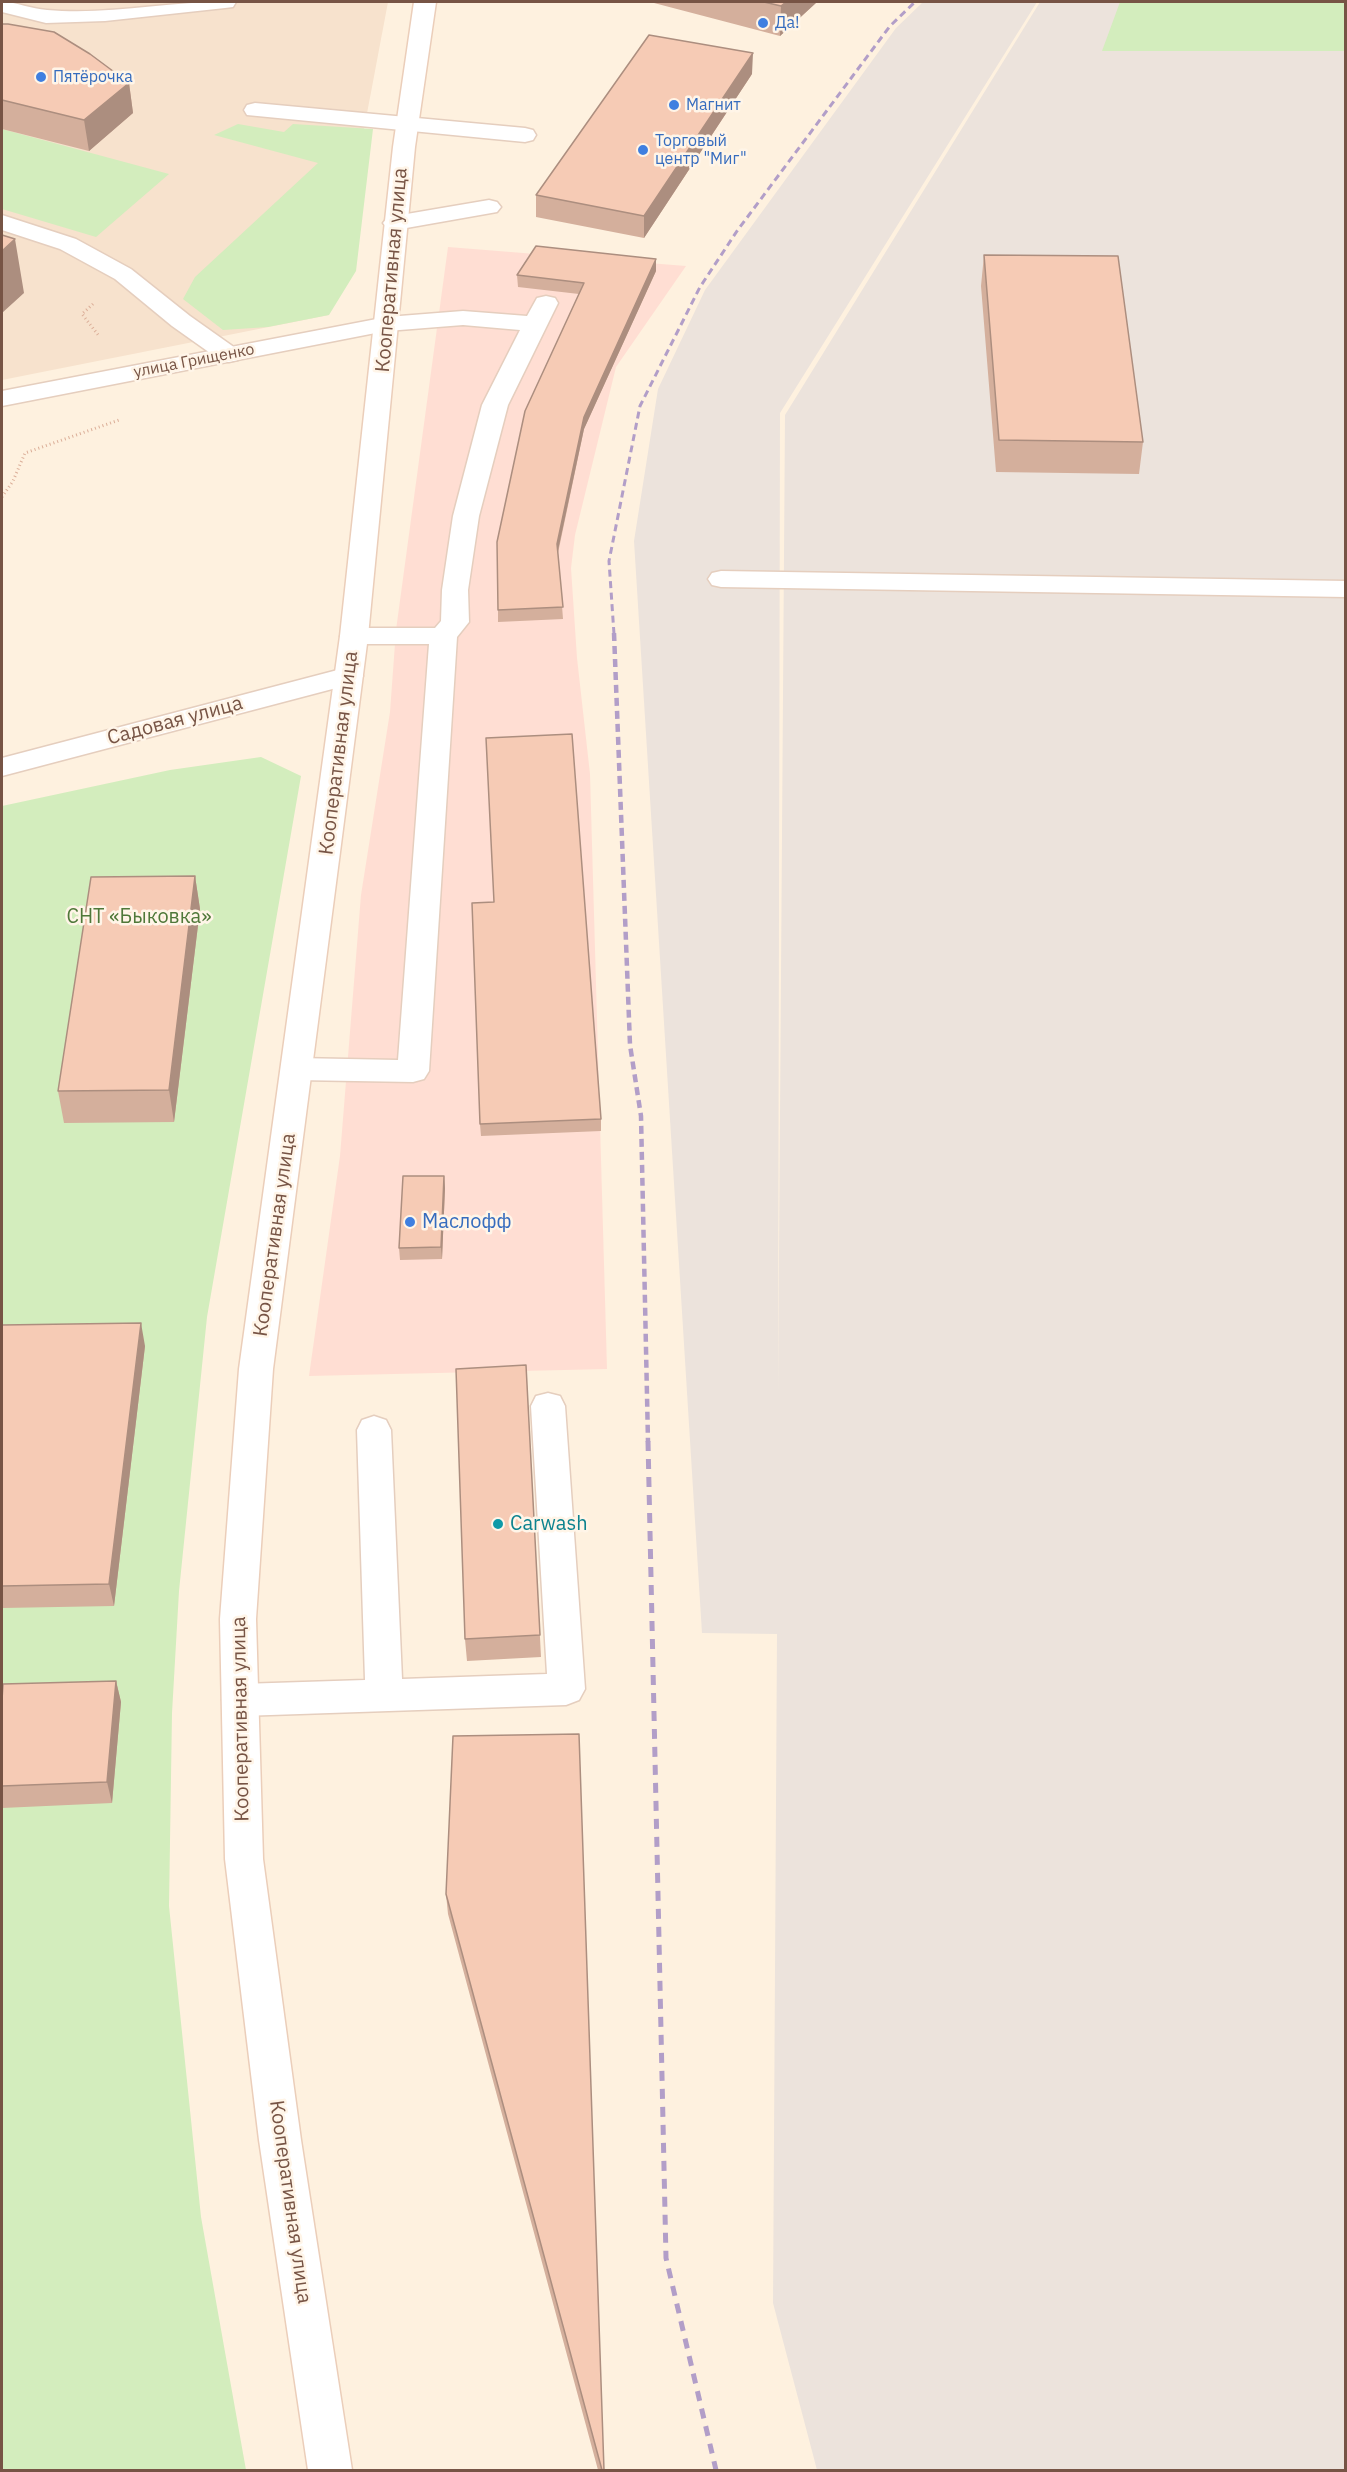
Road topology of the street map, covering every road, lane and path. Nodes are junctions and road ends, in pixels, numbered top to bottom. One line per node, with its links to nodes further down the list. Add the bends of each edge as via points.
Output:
1 (225, 2): 3 (main road, via 46,17)
2 (425, 2): 5 (main road, Кооперативная улица)
3 (2, 6)
4 (255, 110): 5 (main road)
5 (409, 124): 6 (main road); 9 (main road, Кооперативная улица)
6 (525, 135)
7 (489, 207): 9 (main road)
8 (2, 222): 11 (main road, via 68,244 123,274)
9 (395, 223): 10 (main road, Кооперативная улица)
10 (387, 324): 11 (main road, улица Грищенко); 17 (main road, Кооперативная улица); 18 (main road, улица Грищенко, via 541,314 495,405 466,516 455,590 455,622)
11 (229, 355): 12 (main road, улица Грищенко)
12 (151, 369): 13 (main road, улица Грищенко); 14 (path, via 141,413 25,453)
13 (2, 399)
14 (2, 497)
15 (721, 579): 16 (main road)
16 (1346, 590)
17 (354, 636): 18 (main road); 19 (main road, Кооперативная улица)
18 (443, 636): 21 (main road, via 413,1071)
19 (349, 676): 20 (main road, Садовая улица); 21 (main road, Кооперативная улица)
20 (2, 767)
21 (297, 1069): 25 (main road, Кооперативная улица, via 256,1369 238,1619)
22 (548, 1406): 24 (main road, via 566,1689)
23 (374, 1430): 24 (main road)
24 (384, 1695): 25 (main road)
25 (241, 1700): 26 (main road, Кооперативная улица, via 244,1858 282,2152)
26 (330, 2470)

